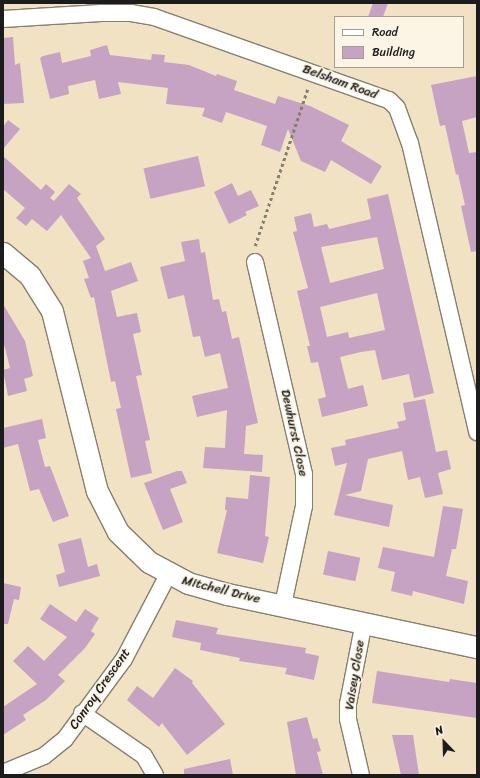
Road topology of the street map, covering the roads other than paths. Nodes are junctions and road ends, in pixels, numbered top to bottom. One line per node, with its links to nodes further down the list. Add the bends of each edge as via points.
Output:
1 (3, 19): 4 (street, Belsham Road, via 131,13 154,17 389,100 397,108 404,123)
2 (3, 253): 5 (street, Mitchell Drive, via 30,276 52,311 91,470 106,512 118,532 134,550)
3 (255, 262): 6 (street, Dewhurst Close, via 304,474 304,506)
4 (477, 432)
5 (168, 575): 6 (street, Mitchell Drive, via 227,594); 9 (street, Conroy Crescent, via 124,659)
6 (282, 605): 7 (street, Mitchell Drive)
7 (364, 622): 8 (street, Mitchell Drive); 12 (street, Vaisey Close, via 348,704 348,719)
8 (477, 647)
9 (82, 713): 10 (street, Conroy Crescent, via 55,748 44,756); 11 (street, via 144,756)
10 (3, 773)
11 (155, 775)
12 (361, 775)

